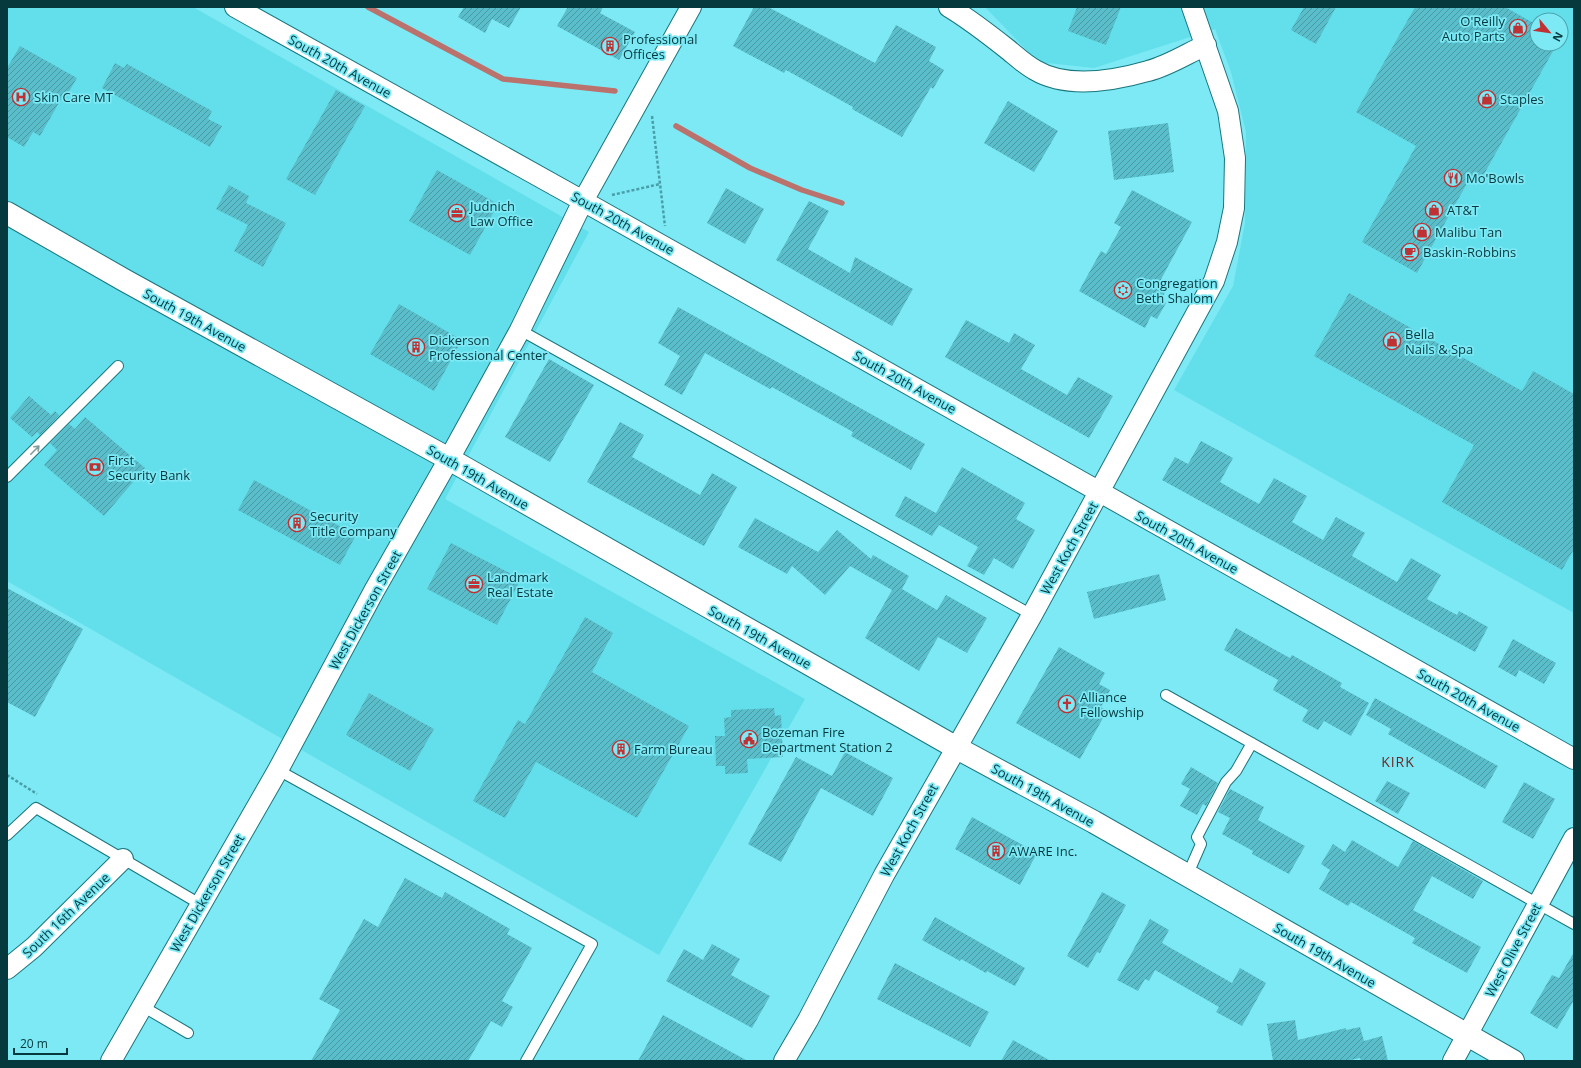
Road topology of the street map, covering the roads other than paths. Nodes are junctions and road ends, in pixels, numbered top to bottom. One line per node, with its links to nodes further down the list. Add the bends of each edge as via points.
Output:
1 (235, 7): 6 (street, South 20th Avenue)
2 (691, 7): 6 (street, West Dickerson Street)
3 (949, 7): 5 (street, via 1033,69 1046,76 1060,79 1086,81 1149,71)
4 (1192, 7): 5 (street, West Koch Street)
5 (1206, 45): 12 (street, West Koch Street, via 1228,111 1235,158 1234,208 1227,242 1214,281)
6 (583, 201): 8 (street, West Dickerson Street); 12 (street, South 20th Avenue)
7 (7, 213): 10 (main road, South 19th Avenue)
8 (520, 330): 10 (street, West Dickerson Street); 13 (lane)
9 (118, 366): 11 (lane, one-way to 9)
10 (449, 460): 16 (main road, South 19th Avenue); 18 (street, West Dickerson Street, via 374,591)
11 (7, 477)
12 (1099, 492): 13 (street, West Koch Street); 17 (street, South 20th Avenue)
13 (1032, 615): 16 (street, West Koch Street)
14 (1166, 695): 15 (lane)
15 (1252, 743): 22 (lane, via 1236,771 1226,782 1197,837 1202,844); 24 (lane)
16 (955, 747): 22 (main road, South 19th Avenue, via 1094,822); 32 (street, West Koch Street)
17 (1574, 759)
18 (278, 770): 23 (street, West Dickerson Street); 31 (lane, via 592,944)
19 (7, 834): 21 (lane, via 36,808)
20 (1574, 838): 24 (street, West Olive Street)
21 (123, 859): 23 (lane); 26 (street, South 16th Avenue, via 34,947)
22 (1187, 876): 29 (main road, South 19th Avenue)
23 (200, 904): 27 (street, West Dickerson Street)
24 (1539, 904): 25 (lane); 29 (street, West Olive Street)
25 (1574, 924)
26 (7, 969)
27 (142, 1006): 28 (lane); 30 (street, West Dickerson Street)
28 (188, 1033)
29 (1467, 1036): 33 (street, West Olive Street); 34 (main road, South 19th Avenue)
30 (111, 1061)
31 (526, 1061)
32 (784, 1061)
33 (1453, 1061)
34 (1513, 1061)

